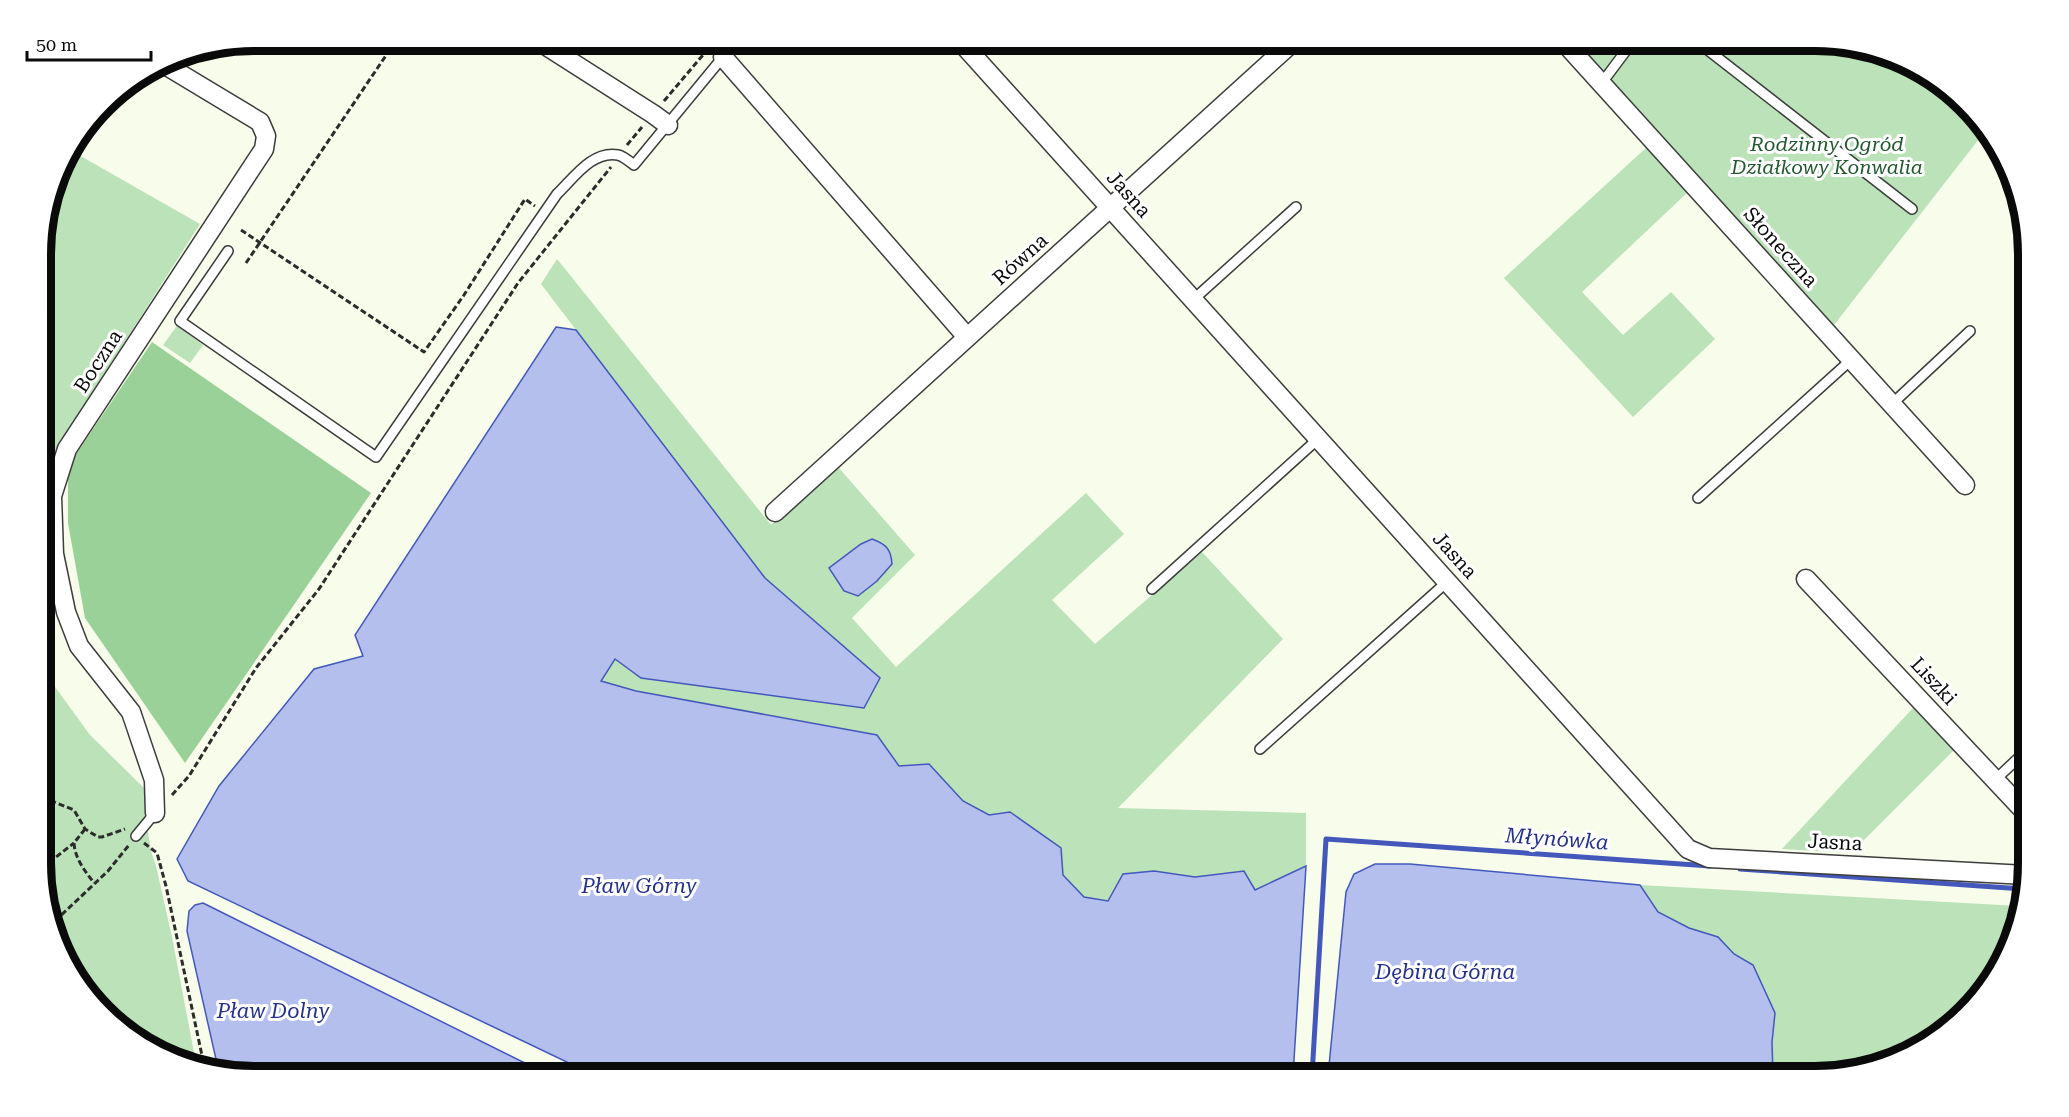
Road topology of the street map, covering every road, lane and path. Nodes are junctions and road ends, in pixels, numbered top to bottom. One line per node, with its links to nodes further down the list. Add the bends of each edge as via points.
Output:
1 (389, 51): 20 (path)
2 (554, 51): 13 (street)
3 (706, 51): 13 (path)
4 (728, 51): 10 (lane)
5 (969, 51): 16 (street, Jasna)
6 (1283, 51): 16 (street, Równa)
7 (1572, 51): 12 (street, Słoneczna)
8 (1626, 51): 12 (lane)
9 (1709, 51): 18 (lane)
10 (723, 57): 13 (lane); 25 (street)
11 (171, 68): 40 (street, Boczna, via 260,122 266,136 264,148 67,449 52,496 54,554 66,612 79,646 131,712 154,780)
12 (1600, 82): 26 (street, Słoneczna)
13 (660, 119): 14 (path); 14 (lane, via 634,165)
14 (619, 155): 21 (lane, via 594,159 557,195 376,457 180,321); 40 (path, via 518,284 319,589 256,668 189,776)
15 (540, 202): 20 (path, via 537,208 525,199 424,352)
16 (1111, 207): 23 (street, Jasna); 25 (street, Równa)
17 (1296, 207): 23 (lane)
18 (1912, 209)
19 (241, 230): 20 (path)
20 (260, 243): 22 (path)
21 (228, 251)
22 (246, 263)
23 (1194, 299): 28 (street, Jasna)
24 (1970, 330): 27 (lane)
25 (967, 337): 31 (street, Równa)
26 (1852, 359): 27 (street, Słoneczna); 30 (lane)
27 (1893, 403): 29 (street, Słoneczna)
28 (1319, 438): 33 (street, Jasna); 34 (lane)
29 (1965, 485)
30 (1698, 498)
31 (775, 512)
32 (1806, 579): 37 (street, Liszki)
33 (1448, 581): 35 (lane); 45 (street, Jasna, via 1688,849 1710,858)
34 (1152, 589)
35 (1260, 749)
36 (2018, 758): 37 (lane)
37 (1995, 780): 39 (street, Liszki)
38 (51, 801): 41 (path, via 74,810)
39 (2018, 804)
40 (150, 820): 41 (path, via 102,837); 42 (lane)
41 (85, 829): 43 (path)
42 (136, 836): 46 (path); 48 (path, via 157,853)
43 (74, 843): 44 (path); 46 (path, via 83,869)
44 (51, 861)
45 (2017, 875)
46 (94, 883): 47 (path)
47 (59, 918)
48 (203, 1059)

